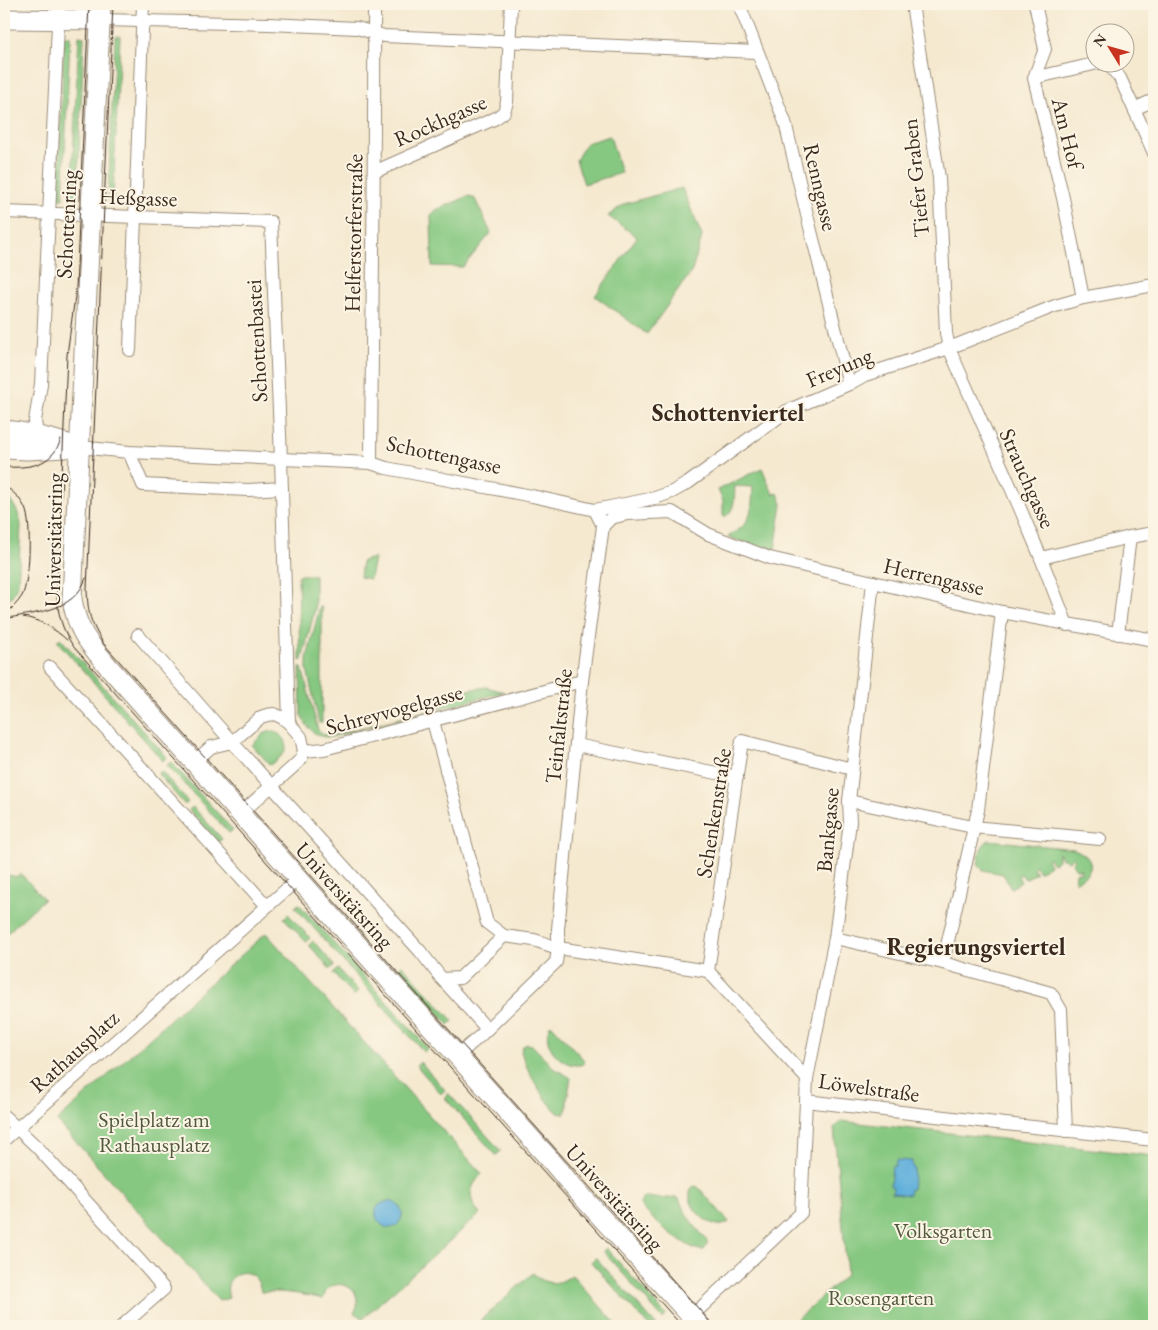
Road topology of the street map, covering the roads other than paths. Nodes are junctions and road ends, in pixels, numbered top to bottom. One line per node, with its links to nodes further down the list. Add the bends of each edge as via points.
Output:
1 (143, 4): 10 (street)
2 (374, 4): 11 (street, Helferstorferstraße)
3 (511, 4): 12 (street, Rockhgasse)
4 (739, 4): 13 (street, Renngasse)
5 (912, 4): 26 (street, Tiefer Graben, via 939,178)
6 (1035, 4): 14 (street, via 1044,49)
7 (59, 12): 8 (main road); 9 (main road); 20 (street, Schottenring)
8 (101, 12): 10 (street); 21 (main road, Schottenring)
9 (4, 19)
10 (142, 21): 11 (street, via 358,28); 22 (street)
11 (374, 33): 12 (street); 18 (street, Helferstorferstraße)
12 (509, 41): 13 (street); 18 (street, Rockhgasse, via 508,102 504,112)
13 (757, 52): 28 (street, Renngasse, via 785,122)
14 (1034, 78): 16 (street, Am Hof, via 1104,63 1120,78); 25 (street, Am Hof)
15 (1154, 100): 16 (street)
16 (1134, 109): 17 (street, Am Hof)
17 (1154, 153)
18 (374, 172): 35 (street, Helferstorferstraße)
19 (4, 212): 20 (street, Heßgasse)
20 (49, 215): 21 (street, Heßgasse); 30 (street, Schottenring, via 42,384 35,421)
21 (91, 216): 22 (street, Heßgasse); 31 (main road, Schottenring)
22 (136, 217): 23 (street, Heßgasse); 27 (street)
23 (271, 222): 34 (street, Schottenbastei)
24 (1154, 285): 25 (street)
25 (1083, 298): 26 (street, Freyung)
26 (949, 348): 28 (street, Freyung, via 865,375); 43 (street, Strauchgasse)
27 (130, 350)
28 (849, 384): 37 (street, Freyung, via 786,411)
29 (4, 430): 30 (main road, Schottengasse)
30 (37, 435): 31 (main road, Schottengasse)
31 (79, 447): 32 (main road, Schottengasse); 33 (street, Schottengasse); 57 (main road, Universitätsring, via 72,599 75,615 96,652)
32 (4, 449)
33 (128, 452): 34 (street, Schottengasse); 36 (street, via 143,485 248,490)
34 (282, 458): 35 (street, Schottengasse); 36 (street)
35 (371, 463): 38 (street, Schottengasse)
36 (282, 488): 53 (street)
37 (679, 488): 38 (street, Freyung, via 655,498); 39 (street)
38 (595, 510): 40 (street)
39 (672, 512): 40 (street, via 627,514 611,518); 44 (street, Herrengasse, via 708,534 770,558)
40 (603, 526): 51 (street, Teinfaltstraße)
41 (1154, 533): 42 (street)
42 (1130, 537): 43 (street); 47 (street)
43 (1041, 558): 46 (street, Strauchgasse)
44 (873, 582): 45 (street, Herrengasse); 58 (street, Bankgasse)
45 (1002, 612): 46 (street, Herrengasse); 63 (street, via 978,810)
46 (1067, 624): 47 (street, Herrengasse)
47 (1118, 634): 49 (street, Herrengasse)
48 (138, 635): 54 (street, Universitätsring)
49 (1154, 640)
50 (50, 667): 66 (street)
51 (582, 681): 52 (street, Schreyvogelgasse); 55 (street, Teinfaltstraße)
52 (433, 720): 56 (street, Schreyvogelgasse, via 324,749); 67 (street, via 487,923)
53 (290, 723): 54 (street, via 274,714 267,714); 56 (street, via 301,737)
54 (232, 742): 57 (street, via 212,747); 60 (street, Universitätsring)
55 (576, 746): 59 (street); 69 (street, Teinfaltstraße)
56 (304, 751): 60 (street, Schreyvogelgasse, via 301,759)
57 (194, 762): 62 (main road, Universitätsring)
58 (852, 769): 59 (street, Schenkenstraße, via 742,741); 61 (street, Bankgasse)
59 (737, 778): 71 (street, Schenkenstraße)
60 (272, 786): 62 (street, Schreyvogelgasse); 72 (street, Universitätsring, via 420,950)
61 (849, 802): 63 (street); 68 (street, Bankgasse, via 850,822)
62 (240, 814): 65 (main road, Universitätsring)
63 (973, 827): 64 (street); 70 (street)
64 (1100, 839)
65 (298, 879): 66 (street, Rathausplatz); 74 (main road, Universitätsring)
66 (268, 906): 78 (street, Rathausplatz)
67 (504, 936): 69 (street, via 534,940); 72 (street, via 460,978)
68 (835, 938): 70 (street); 75 (street, Bankgasse)
69 (558, 948): 71 (street); 73 (street, via 556,962)
70 (943, 963): 79 (street, via 1051,993 1061,1010)
71 (708, 971): 75 (street, Löwelstraße)
72 (442, 979): 73 (street, Universitätsring)
73 (487, 1029): 74 (street)
74 (458, 1056): 82 (main road, Universitätsring)
75 (807, 1079): 76 (street, Löwelstraße)
76 (806, 1101): 79 (street, Löwelstraße); 82 (street, via 800,1214)
77 (4, 1116): 78 (street)
78 (17, 1128): 80 (street, Rathausplatz); 83 (street, via 164,1289)
79 (1066, 1130): 81 (street, Löwelstraße)
80 (4, 1140)
81 (1154, 1140)
82 (696, 1322)
83 (122, 1326)

